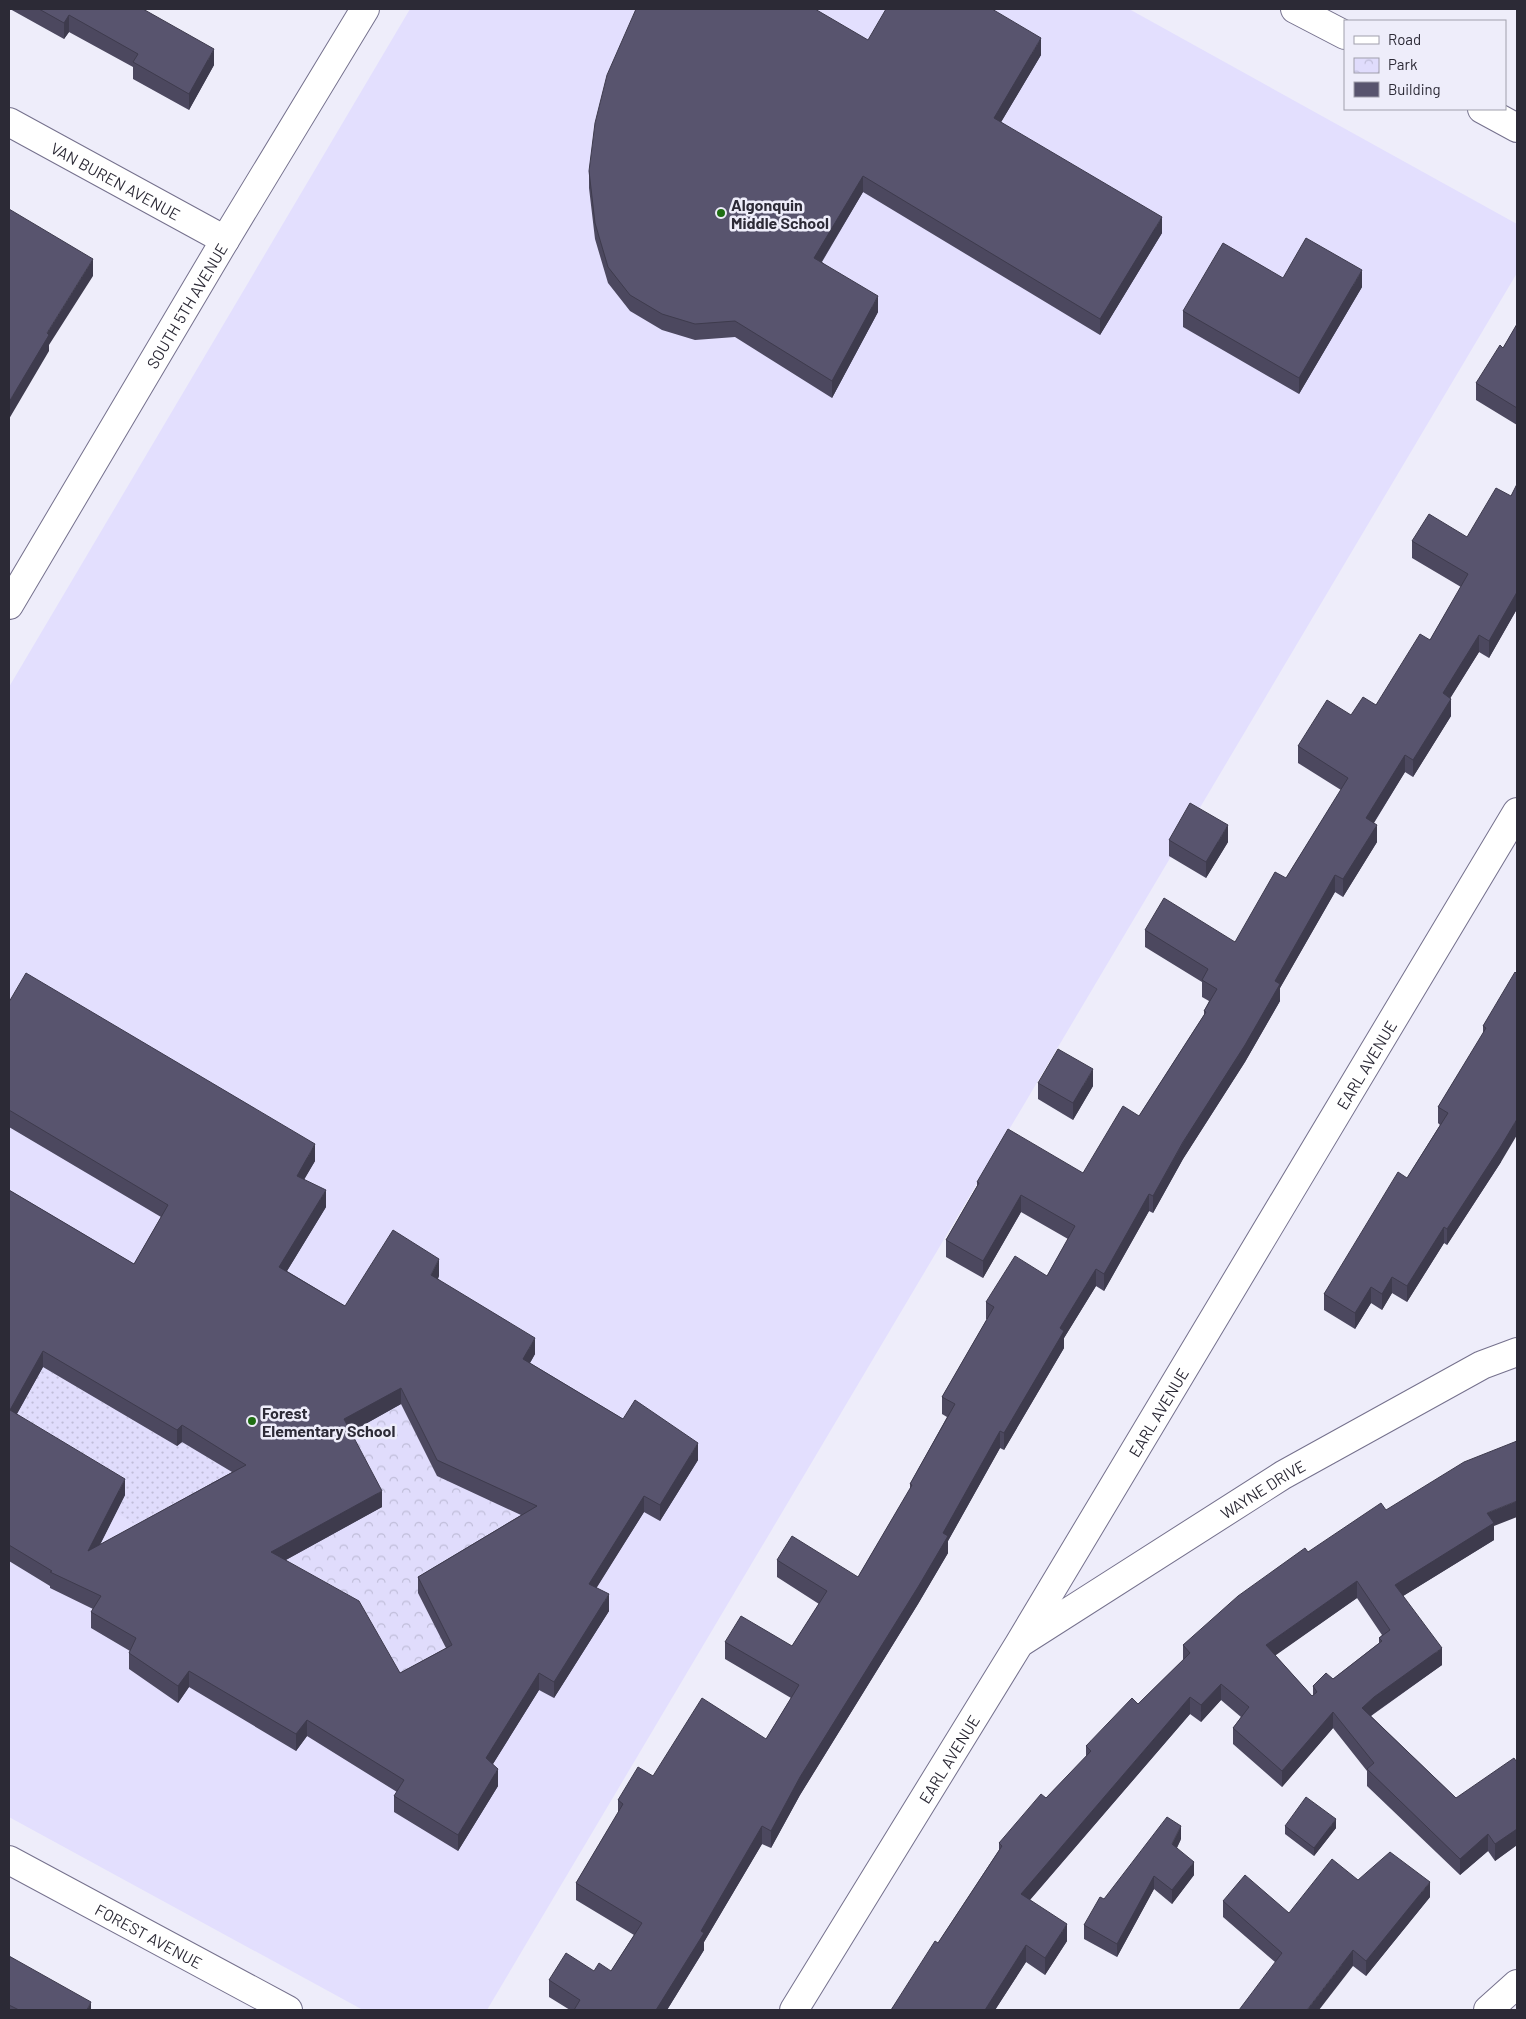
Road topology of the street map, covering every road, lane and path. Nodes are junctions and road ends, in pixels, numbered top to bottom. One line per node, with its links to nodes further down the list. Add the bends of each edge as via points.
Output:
1 (365, 9): 7 (street, SOUTH 5TH AVENUE)
2 (1295, 9): 3 (street)
3 (1344, 34)
4 (1484, 110): 6 (street)
5 (9, 122): 7 (street, VAN BUREN AVENUE)
6 (1517, 128)
7 (224, 240): 8 (street, SOUTH 5TH AVENUE)
8 (9, 605)
9 (1517, 812): 11 (street, EARL AVENUE)
10 (1517, 1352): 11 (street, WAYNE DRIVE, via 1482,1365 1283,1474)
11 (1019, 1644): 15 (street, EARL AVENUE)
12 (9, 1860): 14 (street, FOREST AVENUE)
13 (1517, 1984): 16 (street)
14 (288, 2010)
15 (794, 2010)
16 (1488, 2010)

